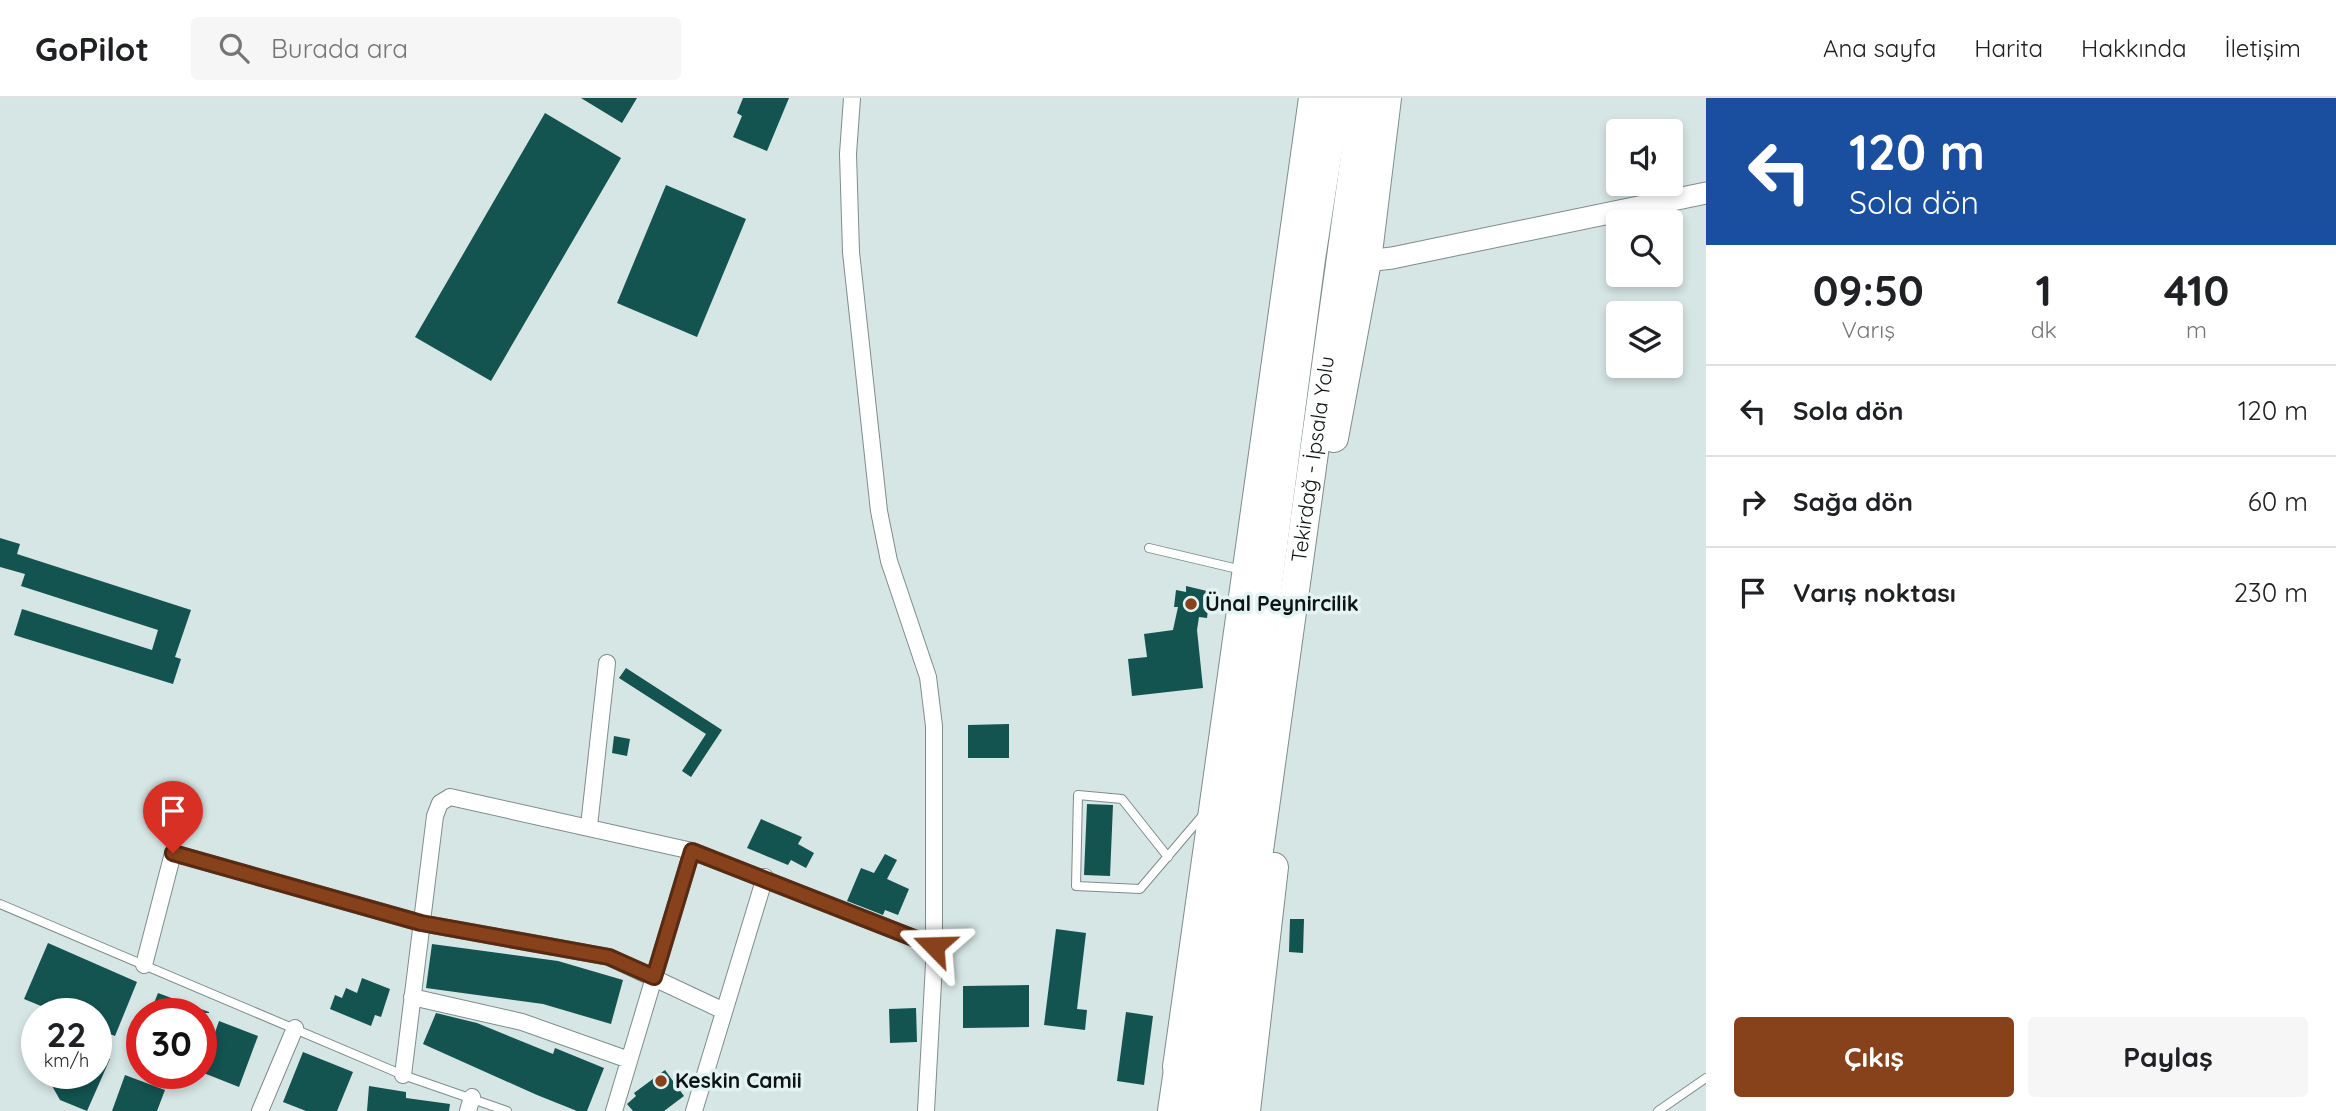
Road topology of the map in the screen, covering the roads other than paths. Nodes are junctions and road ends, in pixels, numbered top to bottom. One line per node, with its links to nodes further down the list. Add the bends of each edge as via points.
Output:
1 (852, 98): 20 (street, via 850,239 879,511 889,561 932,701)
2 (1313, 98): 10 (highway)
3 (1336, 98): 10 (highway, Tekirdağ - İpsala Yolu)
4 (1363, 98): 8 (highway, Tekirdağ - İpsala Yolu)
5 (1387, 98): 7 (highway)
6 (1706, 193): 7 (street)
7 (1367, 261): 8 (highway, via 1329,461)
8 (1302, 541): 11 (highway, Tekirdağ - İpsala Yolu)
9 (1149, 548): 10 (lane)
10 (1257, 582): 13 (highway); 27 (highway, via 1220,861); 37 (highway, Tekirdağ - İpsala Yolu, via 1245,773)
11 (1295, 598): 38 (highway, Tekirdağ - İpsala Yolu); 39 (highway, via 1269,924)
12 (607, 663): 14 (street)
13 (1216, 799): 16 (lane); 27 (highway)
14 (589, 826): 15 (street); 19 (street, via 450,797 440,803 435,816)
15 (692, 851): 17 (street); 22 (street)
16 (1168, 857): 16 (lane, via 1140,889 1076,886 1078,795 1122,799)
17 (765, 877): 20 (street); 24 (street)
18 (0, 904): 21 (lane)
19 (421, 923): 21 (street, via 173,853); 22 (street, via 609,957); 23 (street)
20 (934, 946): 35 (street)
21 (144, 965): 25 (lane)
22 (654, 977): 24 (street); 26 (street)
23 (412, 997): 26 (street, via 522,1021); 28 (street)
24 (724, 1011): 34 (street)
25 (295, 1028): 28 (lane); 31 (street)
26 (629, 1060): 33 (street)
27 (1177, 1067): 36 (highway)
28 (403, 1075): 30 (lane)
29 (1706, 1078): 40 (lane)
30 (470, 1104): 32 (lane)
31 (260, 1111)
32 (507, 1111)
33 (614, 1111)
34 (694, 1111)
35 (926, 1111)
36 (1172, 1111)
37 (1198, 1111)
38 (1223, 1111)
39 (1246, 1111)
40 (1658, 1111)

